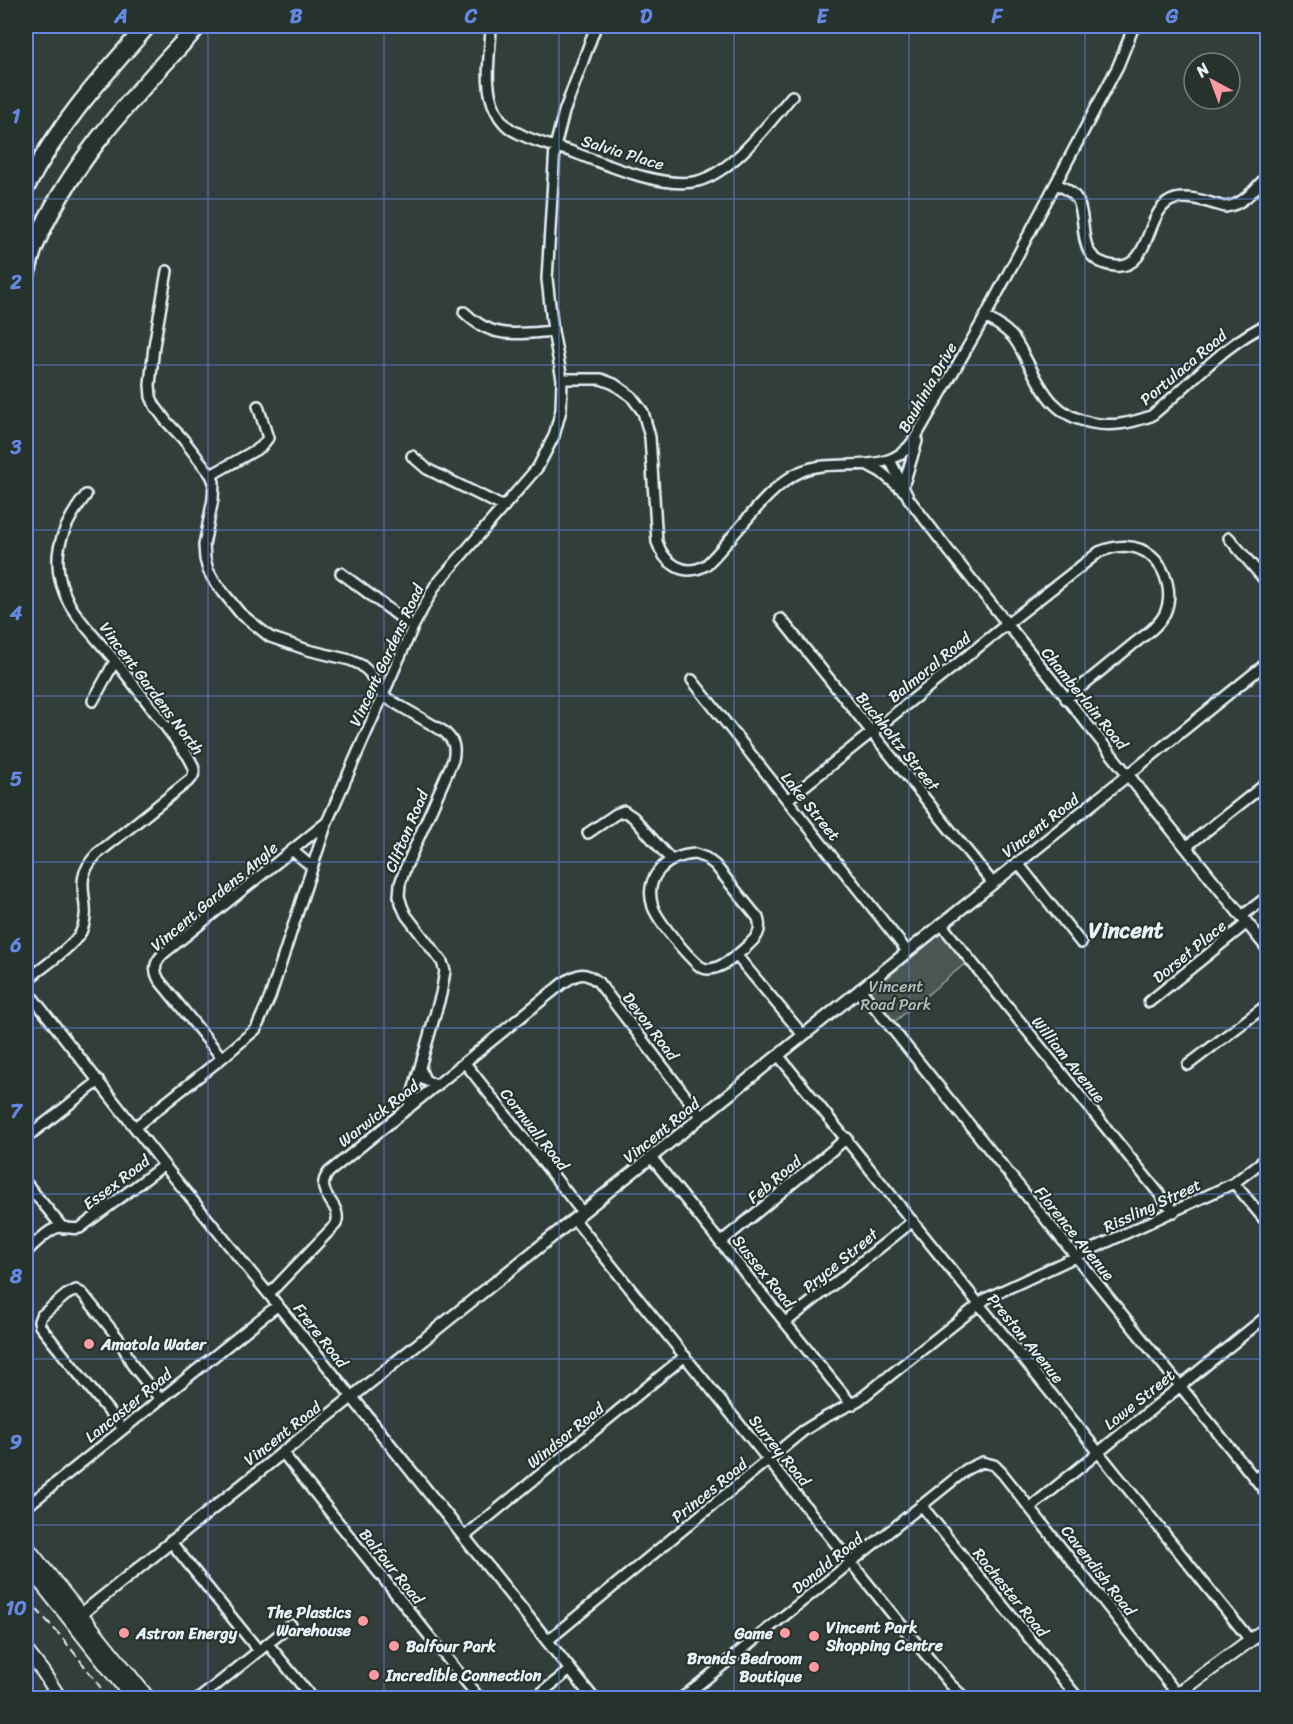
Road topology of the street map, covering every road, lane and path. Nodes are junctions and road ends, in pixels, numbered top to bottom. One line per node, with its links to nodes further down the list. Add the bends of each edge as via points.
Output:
1 (147, 26): 10 (highway, via 81,101)
2 (198, 26): 12 (highway, via 111,122 78,166 35,245)
3 (596, 26): 7 (street, Vincent Gardens Road)
4 (1134, 26): 9 (street, Bauhinia Drive, via 1118,66)
5 (492, 29): 7 (street, Salvia Place, via 489,83 496,111 515,132)
6 (792, 96): 7 (street, Salvia Place, via 740,154 724,168 698,181 658,179)
7 (555, 147): 16 (street, Vincent Gardens Road, via 547,279)
8 (1268, 175): 9 (street, via 1231,207 1190,198 1168,201 1160,209 1141,252 1121,266 1104,263 1089,251 1079,202)
9 (1057, 184): 14 (street, Bauhinia Drive)
10 (26, 187)
11 (167, 271): 23 (street, via 154,346 151,397)
12 (26, 275)
13 (464, 312): 16 (street, via 496,333)
14 (986, 317): 15 (street, Portulaca Road, via 1013,337 1057,408 1081,421 1119,425 1151,416 1241,338); 19 (street, Bauhinia Drive)
15 (1268, 324)
16 (553, 331): 17 (street, Vincent Gardens Road)
17 (562, 379): 22 (street, Bauhinia Drive, via 601,379 623,388 643,412 650,437 657,542 665,559 680,568 694,570 706,565 770,494 792,476 824,465); 26 (street, Vincent Gardens Road, via 559,422 549,448)
18 (258, 406): 23 (street, via 267,441)
19 (919, 433): 21 (street, Bauhinia Drive, via 908,449); 24 (street)
20 (412, 456): 26 (street, via 427,469)
21 (890, 460): 22 (street, Bauhinia Drive); 24 (street, Chamberlain Road)
22 (865, 464): 24 (street)
23 (212, 475): 36 (street, via 205,559 223,593 270,637 361,665)
24 (905, 490): 31 (street, Chamberlain Road)
25 (86, 495): 33 (street, Vincent Gardens North, via 63,532 58,566 71,606)
26 (504, 507): 32 (street, Vincent Gardens Road, via 440,579)
27 (1230, 538): 29 (street)
28 (341, 573): 32 (street)
29 (1268, 584)
30 (781, 619): 39 (street, Buchholtz Street)
31 (1007, 624): 37 (street, Chamberlain Road); 37 (street, Balmoral Road, via 1099,552 1111,547 1139,549 1159,565 1169,593 1168,606 1158,623); 39 (street, Balmoral Road)
32 (413, 627): 36 (street, Vincent Gardens Road)
33 (115, 661): 38 (street); 58 (street, Vincent Gardens North, via 189,756 195,771 191,779 88,863 82,880 86,907 81,932)
34 (1266, 667): 40 (street, Vincent Road)
35 (692, 680): 42 (street, Lake Street)
36 (383, 696): 43 (street, Vincent Gardens Road); 69 (street, Clifton Road, via 443,731 454,743 455,751 400,884 399,896 406,915 445,971)
37 (1066, 699): 40 (street, Chamberlain Road)
38 (93, 701)
39 (871, 732): 42 (street, Balmoral Road); 50 (street, Buchholtz Street)
40 (1128, 775): 45 (street, Chamberlain Road); 48 (street, Vincent Road)
41 (1268, 782): 45 (street)
42 (787, 800): 56 (street, Lake Street)
43 (327, 822): 46 (street, Vincent Gardens Angle); 49 (street, Vincent Gardens Road)
44 (588, 834): 47 (street, via 624,811)
45 (1186, 847): 52 (street, Chamberlain Road)
46 (292, 850): 49 (street); 66 (street, Vincent Gardens Angle, via 163,954 156,964 159,980)
47 (671, 860): 57 (street, via 695,854 706,858 758,918 759,932); 57 (street, via 655,877 652,888 659,917 702,968 719,966)
48 (1017, 862): 50 (street, Vincent Road); 54 (street)
49 (312, 867): 66 (street, Vincent Gardens Road, via 261,1019 249,1037)
50 (992, 882): 53 (street, Vincent Road)
51 (1268, 896): 52 (street, Dorset Place)
52 (1244, 920): 55 (street, Chamberlain Road); 62 (street, Dorset Place)
53 (941, 924): 56 (street, Vincent Road); 82 (street, William Avenue)
54 (1081, 943)
55 (1268, 949)
56 (907, 951): 60 (street, Vincent Road)
57 (736, 955): 64 (street)
58 (26, 981)
59 (567, 981): 67 (street, Warwick Road); 73 (street, Devon Road, via 583,974 598,982)
60 (860, 989): 64 (street, Vincent Road); 89 (street, Florence Avenue)
61 (26, 990): 70 (street, Frere Road)
62 (1149, 1002)
63 (1268, 1004): 68 (street)
64 (803, 1035): 65 (street, Vincent Road)
65 (778, 1055): 73 (street, Vincent Road); 76 (street, Preston Avenue)
66 (222, 1059): 74 (street, Vincent Gardens Road)
67 (465, 1064): 71 (street, Warwick Road); 83 (street, Cornwall Road)
68 (1188, 1065)
69 (420, 1068): 71 (street, via 425,1080); 72 (street, Clifton Road)
70 (99, 1081): 74 (street, Frere Road); 75 (street)
71 (436, 1086): 72 (street, Warwick Road)
72 (408, 1109): 90 (street, Warwick Road, via 325,1177 323,1187 337,1213 336,1224)
73 (701, 1116): 77 (street, Vincent Road)
74 (135, 1127): 79 (street, Frere Road)
75 (26, 1138)
76 (847, 1138): 84 (street, Preston Avenue); 87 (street, Feb Road)
77 (651, 1157): 83 (street, Vincent Road); 87 (street, Sussex Road)
78 (1268, 1157): 81 (street, Rissling Street)
79 (164, 1165): 86 (street, Essex Road, via 80,1228); 90 (street, Frere Road)
80 (26, 1183): 86 (street)
81 (1234, 1183): 82 (street, Rissling Street); 85 (street)
82 (1174, 1212): 89 (street, Rissling Street)
83 (578, 1215): 95 (street, Surrey Road); 97 (street, Vincent Road)
84 (913, 1221): 91 (street, Preston Avenue); 94 (street, Pryce Street)
85 (1268, 1224)
86 (63, 1228): 88 (street, Essex Road, via 52,1230)
87 (721, 1242): 94 (street, Sussex Road)
88 (26, 1252)
89 (1075, 1257): 91 (street, Rissling Street); 96 (street, Florence Avenue)
90 (269, 1294): 92 (street, Frere Road)
91 (979, 1303): 99 (street, Princes Road); 102 (street, Preston Avenue)
92 (278, 1305): 97 (street, Frere Road); 98 (street, Lancaster Road)
93 (1268, 1315): 96 (street, Lowe Street)
94 (786, 1322): 99 (street, Sussex Road)
95 (685, 1356): 103 (street, Surrey Road); 111 (street, Windsor Road)
96 (1180, 1386): 102 (street, Lowe Street); 106 (street, Florence Avenue)
97 (351, 1397): 101 (street, Vincent Road); 111 (street, Frere Road)
98 (160, 1399): 100 (street, Lancaster Road); 100 (street, via 83,1294 76,1290 66,1295 41,1317 40,1326)
99 (852, 1405): 103 (street, Princes Road, via 819,1420)
100 (123, 1429): 109 (street, Lancaster Road)
101 (282, 1452): 112 (street, Vincent Road); 131 (street, Balfour Road)
102 (1099, 1452): 110 (street, Lowe Street); 119 (street, Preston Avenue)
103 (769, 1460): 115 (street, Surrey Road); 120 (street, Princes Road)
104 (994, 1465): 108 (street, Donald Road, via 974,1464); 110 (street, Cavendish Road)
105 (1268, 1469): 106 (street)
106 (1255, 1479): 107 (street, Florence Avenue)
107 (1268, 1495)
108 (921, 1505): 115 (street, Donald Road); 136 (street, Rochester Road)
109 (26, 1507)
110 (1030, 1507): 125 (street, Cavendish Road)
111 (464, 1537): 120 (street, Frere Road)
112 (170, 1541): 116 (street, Vincent Road); 123 (street)
113 (26, 1547): 116 (main road)
114 (26, 1563): 116 (main road)
115 (850, 1563): 134 (street, Donald Road); 135 (street, Surrey Road)
116 (77, 1618): 127 (main road); 128 (main road)
117 (291, 1625): 121 (street)
118 (1268, 1627): 119 (main road)
119 (1250, 1640): 125 (main road)
120 (547, 1641): 124 (street, Frere Road)
121 (268, 1644): 123 (street); 130 (street)
122 (26, 1650): 126 (main road)
123 (259, 1651): 129 (street)
124 (570, 1671): 132 (street); 133 (street, Frere Road)
125 (1175, 1697)
126 (60, 1698)
127 (134, 1698)
128 (147, 1698)
129 (200, 1698)
130 (312, 1698)
131 (479, 1698)
132 (535, 1698)
133 (593, 1698)
134 (681, 1698)
135 (965, 1698)
136 (1078, 1698)

